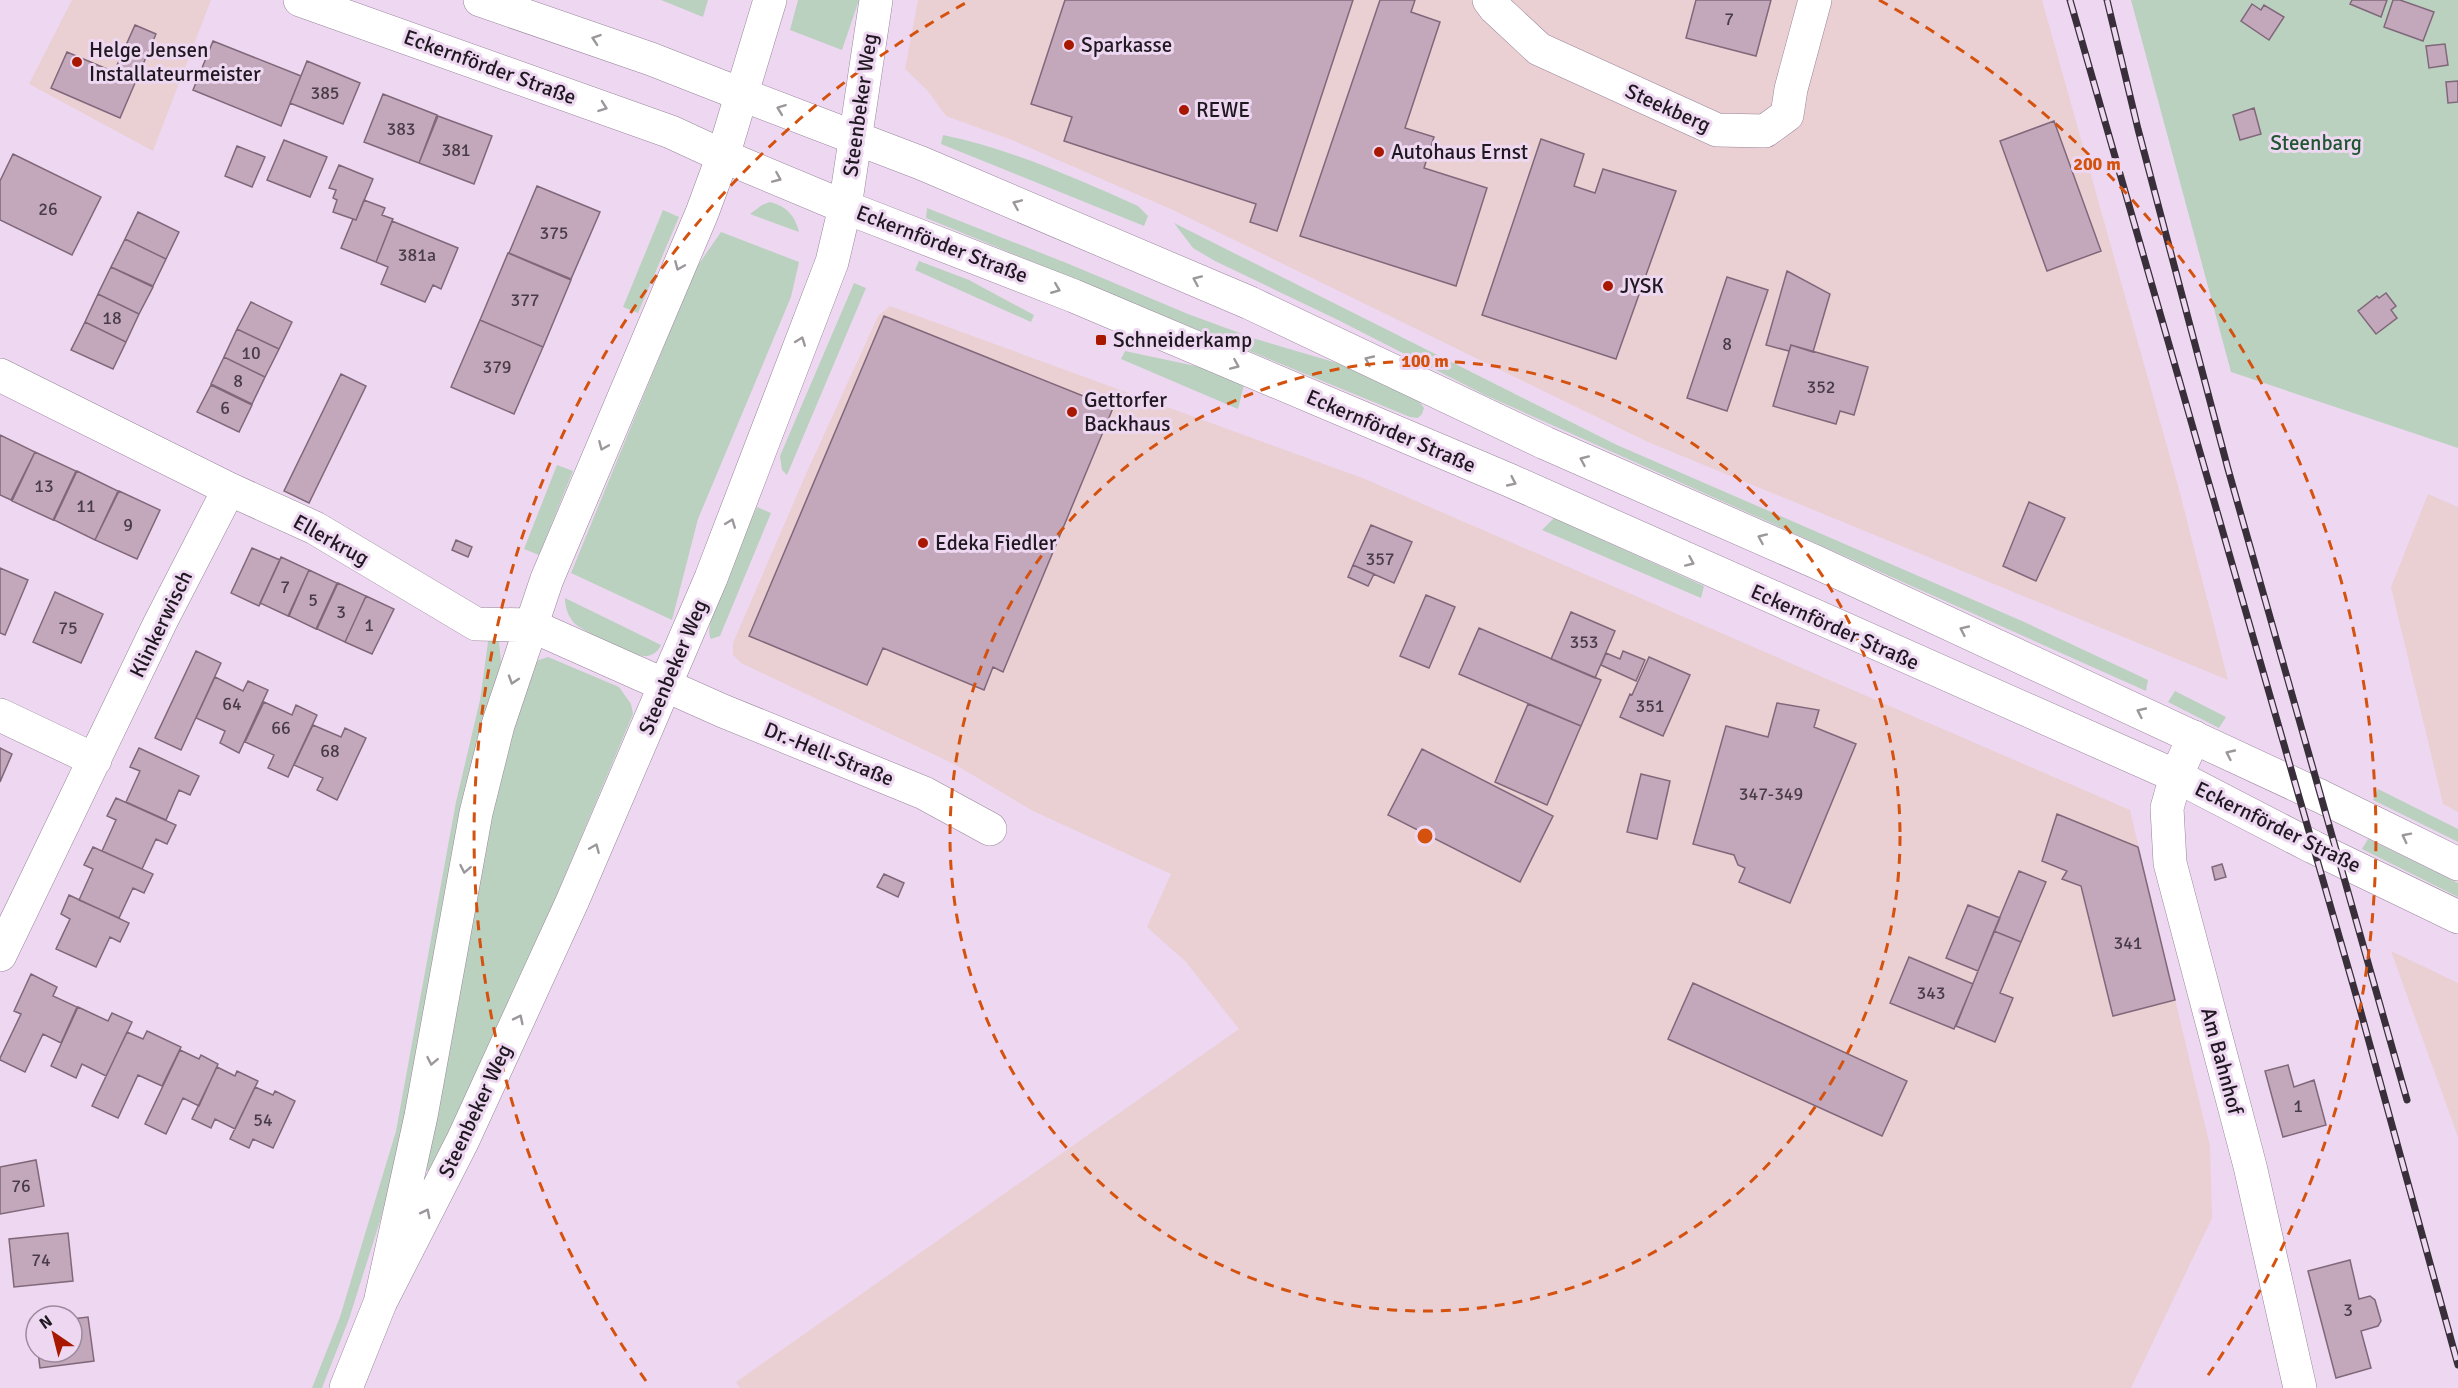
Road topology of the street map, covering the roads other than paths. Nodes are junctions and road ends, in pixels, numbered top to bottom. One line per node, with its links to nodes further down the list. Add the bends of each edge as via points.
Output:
1 (300, 0): 9 (street, Eckernförder Straße, one-way to 9, via 660,128)
2 (480, 0): 7 (street, one-way to 2)
3 (770, 0): 7 (street, Steenbeker Weg)
4 (876, 0): 8 (street, Steenbeker Weg)
5 (1490, 0): 6 (street, Steekberg, via 1539,49 1582,70 1717,130 1765,131 1787,115)
6 (1815, 0)
7 (743, 95): 8 (street, one-way to 7); 9 (street, Steenbeker Weg)
8 (855, 138): 10 (street, Steenbeker Weg); 16 (street, one-way to 8, via 1816,562 1545,443 1250,303)
9 (723, 156): 10 (street, Eckernförder Straße, one-way to 10); 13 (street, Steenbeker Weg, one-way to 13)
10 (845, 207): 14 (street, Steenbeker Weg, one-way to 10, via 832,262); 18 (street, Eckernförder Straße, one-way to 18, via 1074,296 1509,480)
11 (0, 375): 12 (street, Ellerkrug)
12 (229, 489): 13 (street, Ellerkrug, via 315,528 476,624); 17 (street, Klinkerwisch)
13 (530, 625): 14 (street, Ellerkrug); 23 (street, Steenbeker Weg, one-way to 23, via 498,725 477,813 433,1059)
14 (666, 686): 19 (street, Dr.-Hell-Straße, via 924,793); 23 (street, Steenbeker Weg, one-way to 14, via 543,970)
15 (0, 715): 17 (street)
16 (2194, 737): 18 (street, Am Bahnhof); 20 (street, one-way to 16)
17 (95, 760): 22 (street, Klinkerwisch)
18 (2176, 776): 21 (street, Eckernförder Straße); 25 (street, Am Bahnhof, via 2167,808 2170,864 2250,1166)
19 (990, 829)
20 (2458, 864)
21 (2458, 917)
22 (0, 955)
23 (380, 1303): 24 (street, Steenbeker Weg)
24 (346, 1388)
25 (2300, 1388)

